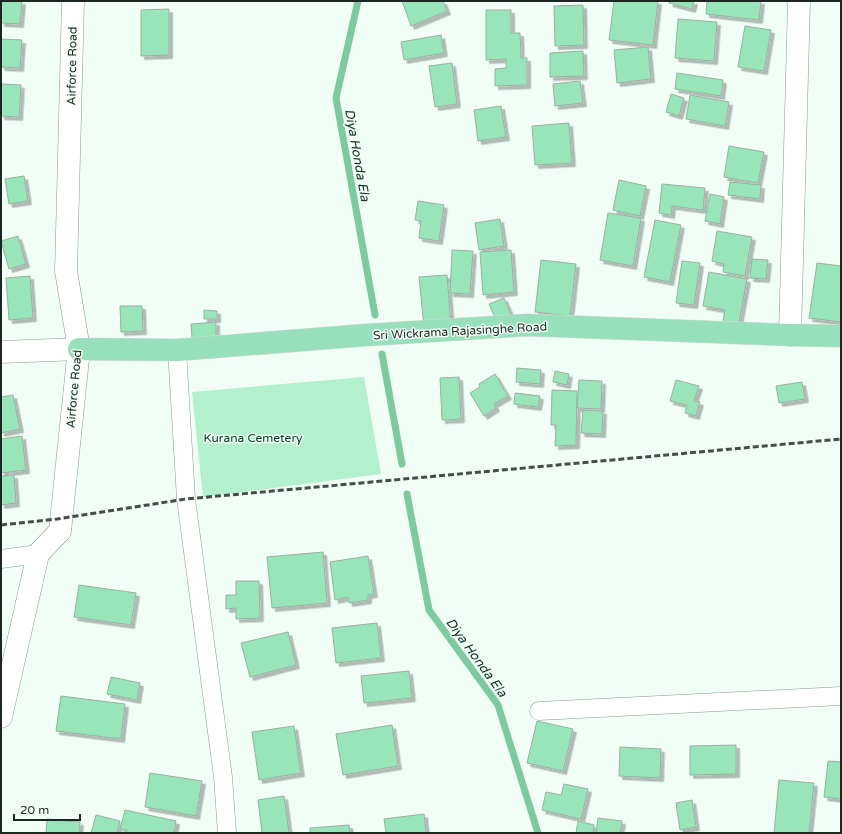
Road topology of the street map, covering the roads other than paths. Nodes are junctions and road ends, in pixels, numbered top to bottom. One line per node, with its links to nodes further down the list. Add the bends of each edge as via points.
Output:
1 (73, 1): 5 (street, Airforce Road, via 66,271)
2 (799, 1): 3 (street)
3 (790, 335): 4 (main road, Sri Wickrama Rajasinghe Road); 6 (main road, Sri Wickrama Rajasinghe Road, via 528,325)
4 (841, 336)
5 (79, 349): 6 (main road, Sri Wickrama Rajasinghe Road); 7 (street); 8 (street, Airforce Road, via 60,531)
6 (177, 350): 13 (street, via 186,499 223,777)
7 (1, 352)
8 (38, 554): 9 (street); 12 (street)
9 (1, 558)
10 (841, 696): 11 (street)
11 (539, 711)
12 (1, 717)
13 (227, 833)

